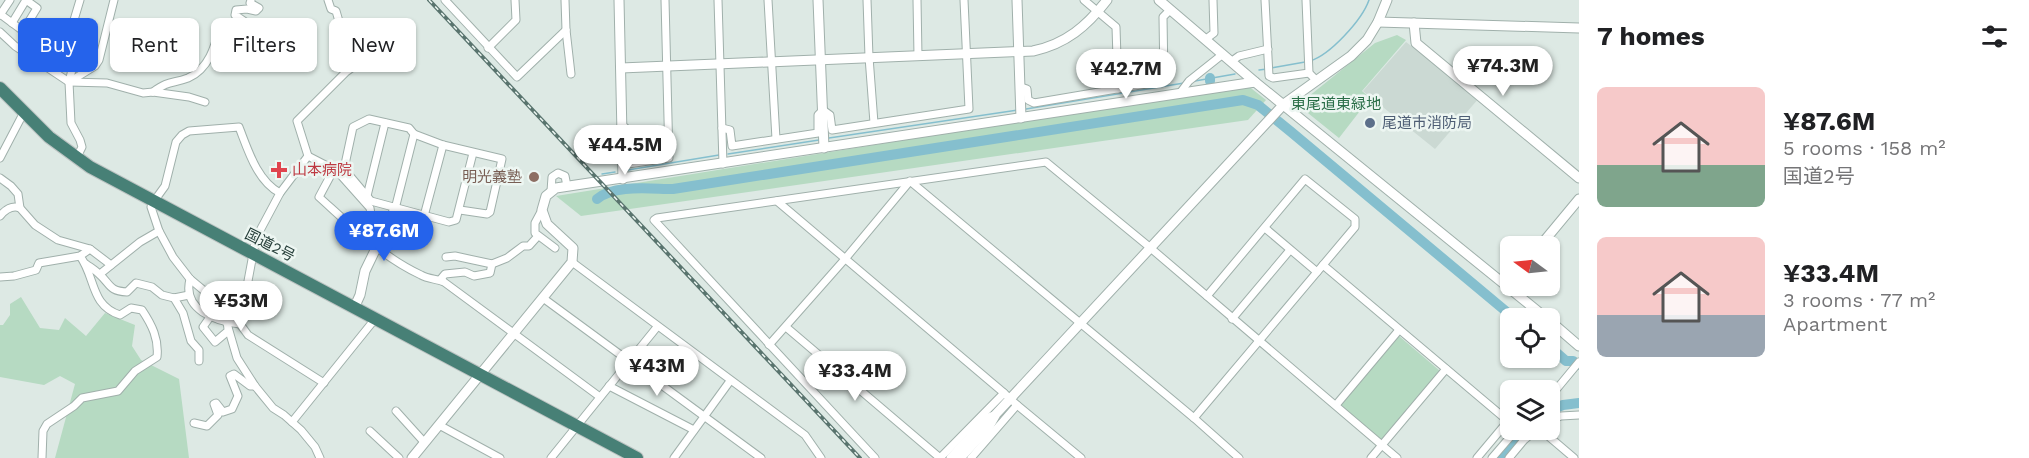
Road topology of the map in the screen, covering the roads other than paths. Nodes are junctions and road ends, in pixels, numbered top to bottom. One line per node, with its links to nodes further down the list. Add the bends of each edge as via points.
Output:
1 (10, 0): 28 (street)
2 (26, 0): 31 (street); 31 (street, via 37,8 22,31)
3 (80, 0): 54 (street, via 75,20 76,53)
4 (114, 0): 54 (street, via 99,60)
5 (251, 0): 29 (street, via 259,8 236,10)
6 (328, 0): 75 (street, via 360,62 297,121)
7 (445, 0): 37 (street)
8 (515, 0): 37 (street, via 516,20)
9 (565, 0): 34 (street)
10 (619, 0): 50 (street)
11 (665, 0): 49 (street)
12 (718, 0): 48 (street)
13 (768, 0): 47 (street)
14 (818, 0): 45 (street)
15 (867, 0): 44 (street)
16 (917, 0): 43 (street)
17 (964, 0): 40 (street)
18 (1017, 0): 39 (street)
19 (1084, 0): 27 (street)
20 (1107, 0): 27 (street)
21 (1159, 0): 26 (street)
22 (1213, 0): 36 (street, via 1214,33)
23 (1265, 0): 38 (street)
24 (1306, 0): 51 (street)
25 (1387, 0): 30 (street)
26 (1170, 10): 36 (street); 57 (street, via 1163,17 1164,81)
27 (1098, 12): 39 (street, via 1062,42); 57 (street, via 1116,27)
28 (0, 15): 31 (street)
29 (239, 18)
30 (1378, 22): 32 (street); 53 (street, via 1352,56)
31 (12, 23)
32 (1414, 23): 33 (street); 81 (street, via 1416,43)
33 (1579, 28)
34 (566, 30): 37 (street, via 517,77); 52 (street)
35 (0, 32): 54 (street)
36 (1206, 39): 41 (street)
37 (488, 48)
38 (1268, 49): 46 (street); 51 (street, via 1269,76)
39 (1019, 52): 40 (street); 56 (street)
40 (965, 54): 43 (street); 67 (street, via 969,109)
41 (1223, 54): 46 (street); 60 (street)
42 (211, 56): 59 (street, via 186,79 166,82)
43 (918, 56): 44 (street)
44 (869, 57): 45 (street); 67 (street)
45 (819, 60): 47 (street); 63 (street)
46 (1232, 61): 55 (street)
47 (770, 62): 48 (street); 71 (street)
48 (720, 63): 49 (street); 69 (street)
49 (667, 66): 50 (street); 68 (street, via 669,158 628,164 627,129)
50 (621, 68): 68 (street)
51 (1309, 73): 53 (street)
52 (571, 74)
53 (1317, 81): 62 (street)
54 (69, 82): 59 (street, via 107,83); 76 (street, via 71,123 82,147)
55 (1255, 82): 60 (street); 62 (street)
56 (1021, 87): 57 (street, via 1027,89 1028,100 1034,103); 65 (street)
57 (1118, 89)
58 (2, 92): 64 (highway, 国道2号)
59 (153, 92): 61 (street)
60 (1180, 93): 65 (street)
61 (205, 102)
62 (1282, 107): 103 (street); 120 (street)
63 (823, 110): 67 (street, via 830,116 832,130); 71 (street, via 818,115 818,134); 73 (street)
64 (24, 112): 76 (highway, 国道2号); 77 (street)
65 (1021, 118): 73 (street)
66 (385, 123): 70 (street, via 409,128); 87 (street); 87 (street, via 369,119 353,126 344,170)
67 (874, 123)
68 (622, 125): 82 (street)
69 (722, 128): 71 (street, via 730,130 732,146); 78 (street)
70 (414, 134): 72 (street); 92 (street)
71 (776, 139)
72 (443, 145): 74 (street); 96 (street)
73 (824, 148): 78 (street)
74 (473, 153): 93 (street); 93 (street, via 502,159 490,212)
75 (308, 156): 79 (street); 86 (street)
76 (77, 157): 89 (highway, 国道2号)
77 (0, 158)
78 (723, 164): 82 (street)
79 (334, 169): 101 (street, via 370,208); 101 (street, via 320,197)
80 (0, 178): 91 (street, via 18,194)
81 (1579, 178)
82 (623, 179): 84 (street)
83 (910, 181): 90 (street); 103 (street, via 1046,162); 109 (street); 135 (street)
84 (567, 186): 85 (street); 85 (street, via 565,176 558,173 552,177)
85 (551, 192): 94 (street)
86 (280, 193): 89 (street, via 252,162 239,127 182,135 176,142 165,186); 106 (street)
87 (366, 196): 92 (street)
88 (1579, 199): 100 (street)
89 (153, 201): 98 (street, via 151,207); 106 (highway, 国道2号)
90 (777, 201): 109 (street); 142 (street, via 654,220)
91 (20, 208): 95 (street, via 9,208); 104 (street, via 49,235)
92 (396, 209): 96 (street); 101 (street)
93 (460, 210): 96 (street, via 456,220 449,222)
94 (542, 210): 99 (street, via 535,223); 111 (street, via 547,224 573,248)
95 (0, 216)
96 (424, 216)
97 (1265, 228): 105 (street); 115 (street, via 1305,179 1354,219 1355,226); 124 (street)
98 (159, 231): 114 (street); 121 (street)
99 (538, 236): 102 (street); 113 (street, via 529,246)
100 (1548, 236)
101 (376, 246): 122 (street, via 424,277); 128 (street)
102 (555, 248)
103 (1151, 248): 124 (street); 135 (street)
104 (90, 249): 107 (street); 114 (street)
105 (1290, 250): 117 (street); 131 (street)
106 (252, 253): 128 (highway, 国道2号); 134 (street)
107 (80, 256): 112 (street); 119 (street, via 39,263 36,270)
108 (446, 256): 110 (street)
109 (845, 259): 137 (street); 155 (street)
110 (466, 260): 113 (street); 116 (street)
111 (572, 262): 127 (street); 136 (street)
112 (86, 264): 118 (street); 174 (street, via 100,303 110,312 120,315 131,308 142,310 155,336 157,357 135,371 118,391 82,398 47,424)
113 (492, 264): 116 (street, via 490,273 474,276)
114 (111, 265): 118 (street)
115 (1323, 265): 117 (street); 138 (street)
116 (465, 272): 122 (street, via 445,274)
117 (1317, 272): 141 (street)
118 (100, 274): 126 (street, via 117,291 127,292 136,283)
119 (0, 277)
120 (1500, 277)
121 (190, 279): 123 (street); 133 (street, via 214,299)
122 (440, 280): 140 (street)
123 (189, 295): 126 (street); 130 (street, via 196,307)
124 (1206, 296): 131 (street)
125 (1522, 296): 129 (street)
126 (174, 298): 144 (street, via 191,341 200,350)
127 (543, 298): 140 (street); 145 (street)
128 (355, 306): 132 (highway, 国道2号)
129 (1535, 308)
130 (210, 317): 133 (street); 133 (street, via 203,327 215,342 228,331)
131 (1232, 318): 141 (street)
132 (375, 319): 148 (highway, 国道2号); 150 (street)
133 (228, 322): 134 (street); 152 (street, via 237,358)
134 (240, 324): 150 (street, via 248,335)
135 (1080, 324): 155 (street); 162 (street)
136 (657, 327): 145 (street); 149 (street)
137 (786, 327): 142 (street); 155 (street, via 940,458)
138 (1400, 330): 147 (street); 156 (street)
139 (1560, 330): 143 (street)
140 (514, 333): 148 (street); 154 (street)
141 (1259, 341): 156 (street); 162 (street)
142 (769, 345): 184 (street)
143 (1579, 346)
144 (199, 361)
145 (629, 362): 153 (street); 161 (street)
146 (1579, 362): 151 (street)
147 (1446, 369): 173 (street); 192 (street, via 1508,421)
148 (480, 374): 165 (street); 166 (highway, 国道2号)
149 (730, 381): 161 (street); 183 (street, via 805,435)
150 (324, 383): 163 (street)
151 (1560, 385)
152 (255, 386): 163 (street, via 273,408); 164 (street, via 234,374 230,376 238,396 232,409 223,412 216,403 218,415 207,426)
153 (609, 386): 154 (street); 167 (street)
154 (600, 397): 166 (street)
155 (1011, 399): 158 (street); 187 (street); 188 (street)
156 (1336, 405): 173 (street)
157 (396, 411): 172 (street)
158 (996, 414): 185 (street); 186 (street)
159 (1579, 415): 160 (street)
160 (1560, 416)
161 (704, 417): 167 (street); 182 (street)
162 (1194, 418): 189 (street)
163 (292, 422): 175 (street)
164 (194, 423)
165 (439, 425): 172 (street); 178 (street)
166 (577, 426): 179 (street); 180 (highway, 国道2号)
167 (694, 430): 181 (street)
168 (370, 431): 176 (street)
169 (1508, 440): 193 (street)
170 (1524, 440): 194 (street)
171 (1552, 440): 195 (street)
172 (424, 442): 177 (street)
173 (1382, 446): 190 (street); 191 (street)
174 (42, 458)
175 (320, 458)
176 (399, 458)
177 (412, 458)
178 (500, 458)
179 (550, 458)
180 (637, 458)
181 (674, 458)
182 (761, 458)
183 (820, 458)
184 (875, 458)
185 (951, 458)
186 (960, 458)
187 (971, 458)
188 (1081, 458)
189 (1239, 458)
190 (1371, 458)
191 (1397, 458)
192 (1477, 458)
193 (1492, 458)
194 (1510, 458)
195 (1574, 458)

